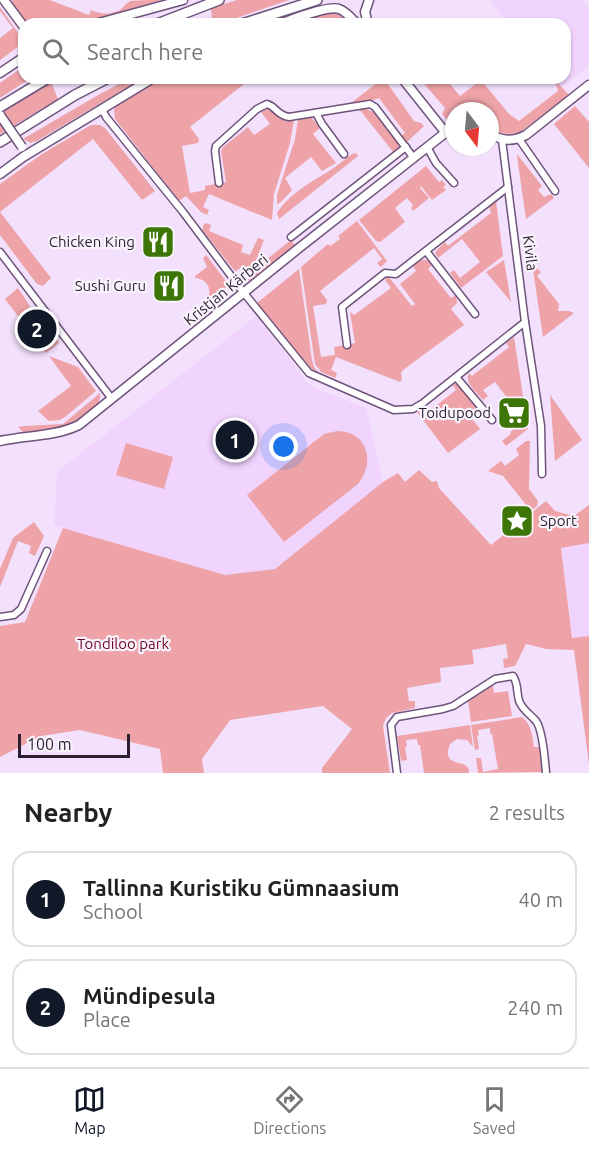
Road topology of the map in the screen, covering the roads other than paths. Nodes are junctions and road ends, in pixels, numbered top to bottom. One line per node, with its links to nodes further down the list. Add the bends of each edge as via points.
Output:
1 (4, 0): 16 (street)
2 (176, 0): 7 (street)
3 (183, 0): 7 (street)
4 (219, 0): 10 (main road)
5 (317, 0): 8 (main road)
6 (369, 0): 15 (street)
7 (159, 6): 9 (street)
8 (282, 11): 11 (main road); 12 (street)
9 (116, 18)
10 (172, 18)
11 (260, 18)
12 (266, 18)
13 (299, 18): 14 (street, via 338,8)
14 (351, 18)
15 (366, 18)
16 (18, 19)
17 (18, 61): 18 (street)
18 (0, 73)
19 (38, 84): 24 (main road)
20 (96, 84): 33 (main road)
21 (143, 84): 25 (street)
22 (407, 84): 29 (street)
23 (589, 85): 31 (street)
24 (0, 107)
25 (102, 109): 36 (street); 47 (street)
26 (316, 113): 34 (street, via 370,104); 37 (street); 40 (street, via 290,117 283,116 272,105 257,109 216,146)
27 (0, 115): 36 (street, bridge)
28 (0, 124): 36 (street)
29 (445, 132): 35 (street, Kristjan Kärberi)
30 (499, 138): 32 (street)
31 (519, 139): 32 (street); 43 (street)
32 (502, 140): 42 (street, Kivila)
33 (0, 142)
34 (406, 147): 38 (street); 44 (street)
35 (427, 147): 38 (street, Kristjan Kärberi); 41 (street, via 435,163)
36 (23, 152): 39 (street)
37 (344, 154)
38 (413, 157): 47 (street, Kristjan Kärberi)
39 (0, 174)
40 (219, 183)
41 (454, 183)
42 (508, 187): 45 (street); 49 (street, Kivila)
43 (555, 191)
44 (291, 237)
45 (426, 251): 48 (street); 50 (street, via 396,274 385,273 342,307)
46 (0, 252): 52 (street)
47 (244, 293): 51 (street, via 309,373 394,410 416,408); 52 (street, Kristjan Kärberi)
48 (475, 314)
49 (525, 322): 51 (street); 55 (street, Kivila, via 541,426)
50 (347, 345)
51 (456, 377): 53 (street)
52 (112, 399): 54 (street, Kristjan Kärberi, via 68,430)
53 (492, 420)
54 (0, 441)
55 (542, 474)
56 (47, 552): 57 (street, via 21,609 14,615)
57 (0, 617)
58 (397, 773): 59 (street, via 391,725 397,717 448,707 495,679 513,676 520,703 540,730)
59 (546, 773)

